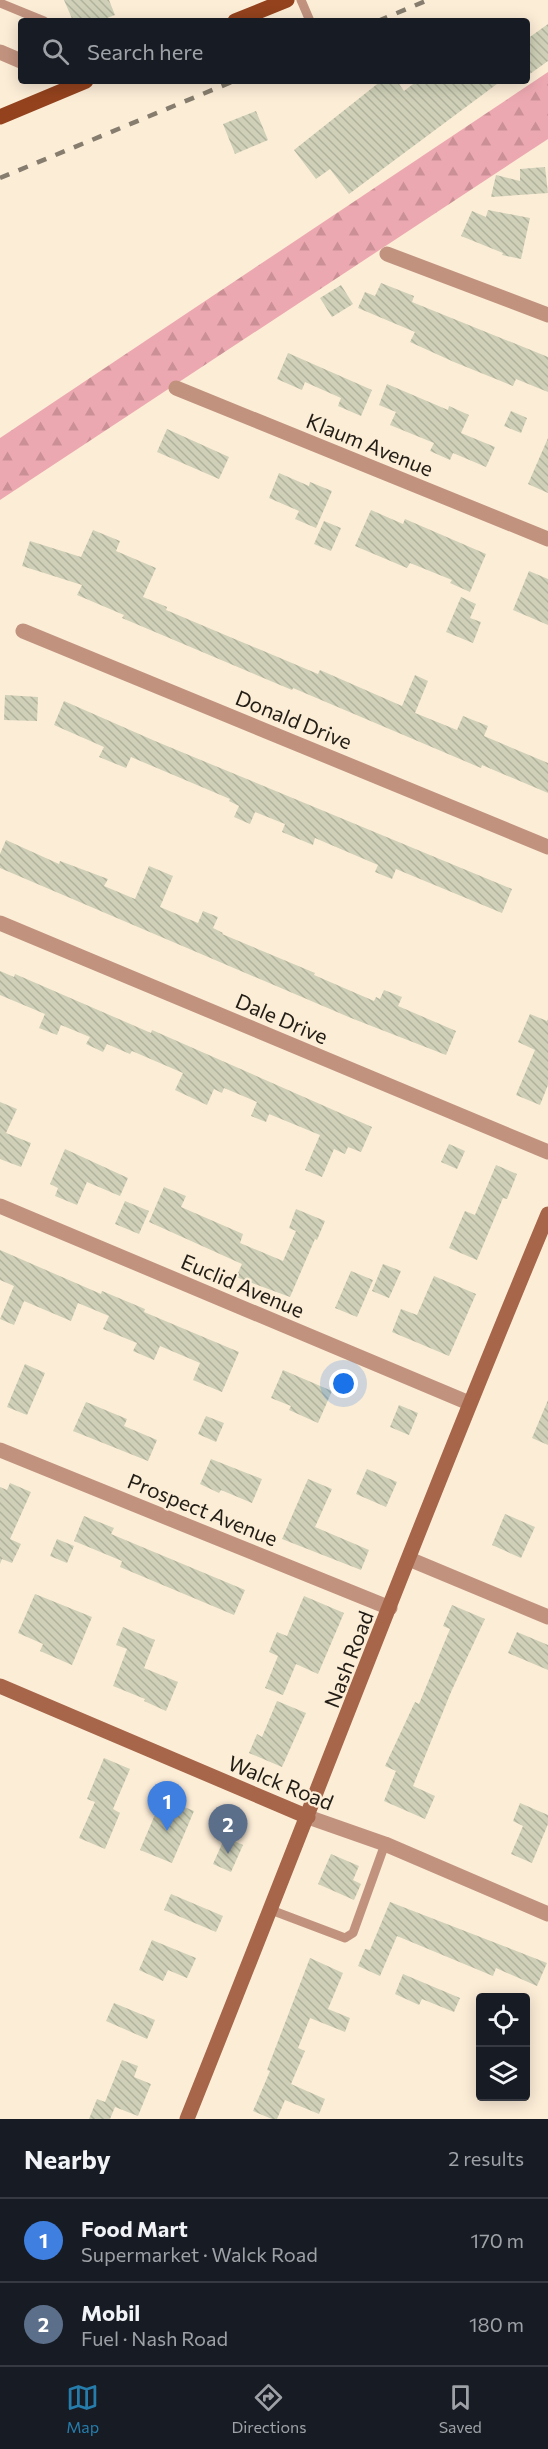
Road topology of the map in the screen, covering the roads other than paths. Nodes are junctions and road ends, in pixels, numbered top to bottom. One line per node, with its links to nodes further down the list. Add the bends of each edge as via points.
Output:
1 (287, 0): 5 (main road)
2 (301, 0): 6 (lane)
3 (0, 3): 4 (lane)
4 (37, 18)
5 (242, 18)
6 (309, 18)
7 (0, 52): 8 (street)
8 (18, 61)
9 (73, 84): 10 (main road)
10 (0, 117)
11 (387, 254): 12 (street)
12 (548, 315)
13 (176, 388): 14 (street, Klaum Avenue)
14 (548, 539)
15 (23, 631): 16 (street, Donald Drive)
16 (548, 847)
17 (0, 923): 18 (street, Dale Drive)
18 (548, 1152)
19 (0, 1206): 21 (street, Euclid Avenue)
20 (548, 1214): 21 (main road, Nash Road)
21 (469, 1403): 23 (main road, Nash Road)
22 (0, 1450): 24 (street, Prospect Avenue)
23 (409, 1559): 24 (main road, Nash Road); 25 (street)
24 (390, 1608): 27 (main road, Nash Road)
25 (548, 1617)
26 (0, 1686): 27 (main road, Walck Road)
27 (308, 1817): 28 (street, Walck Road); 29 (main road, Nash Road)
28 (385, 1844): 29 (lane, via 352,1933 345,1938); 30 (street, Walck Road)
29 (271, 1910): 31 (main road, Nash Road)
30 (548, 1914)
31 (187, 2119)

